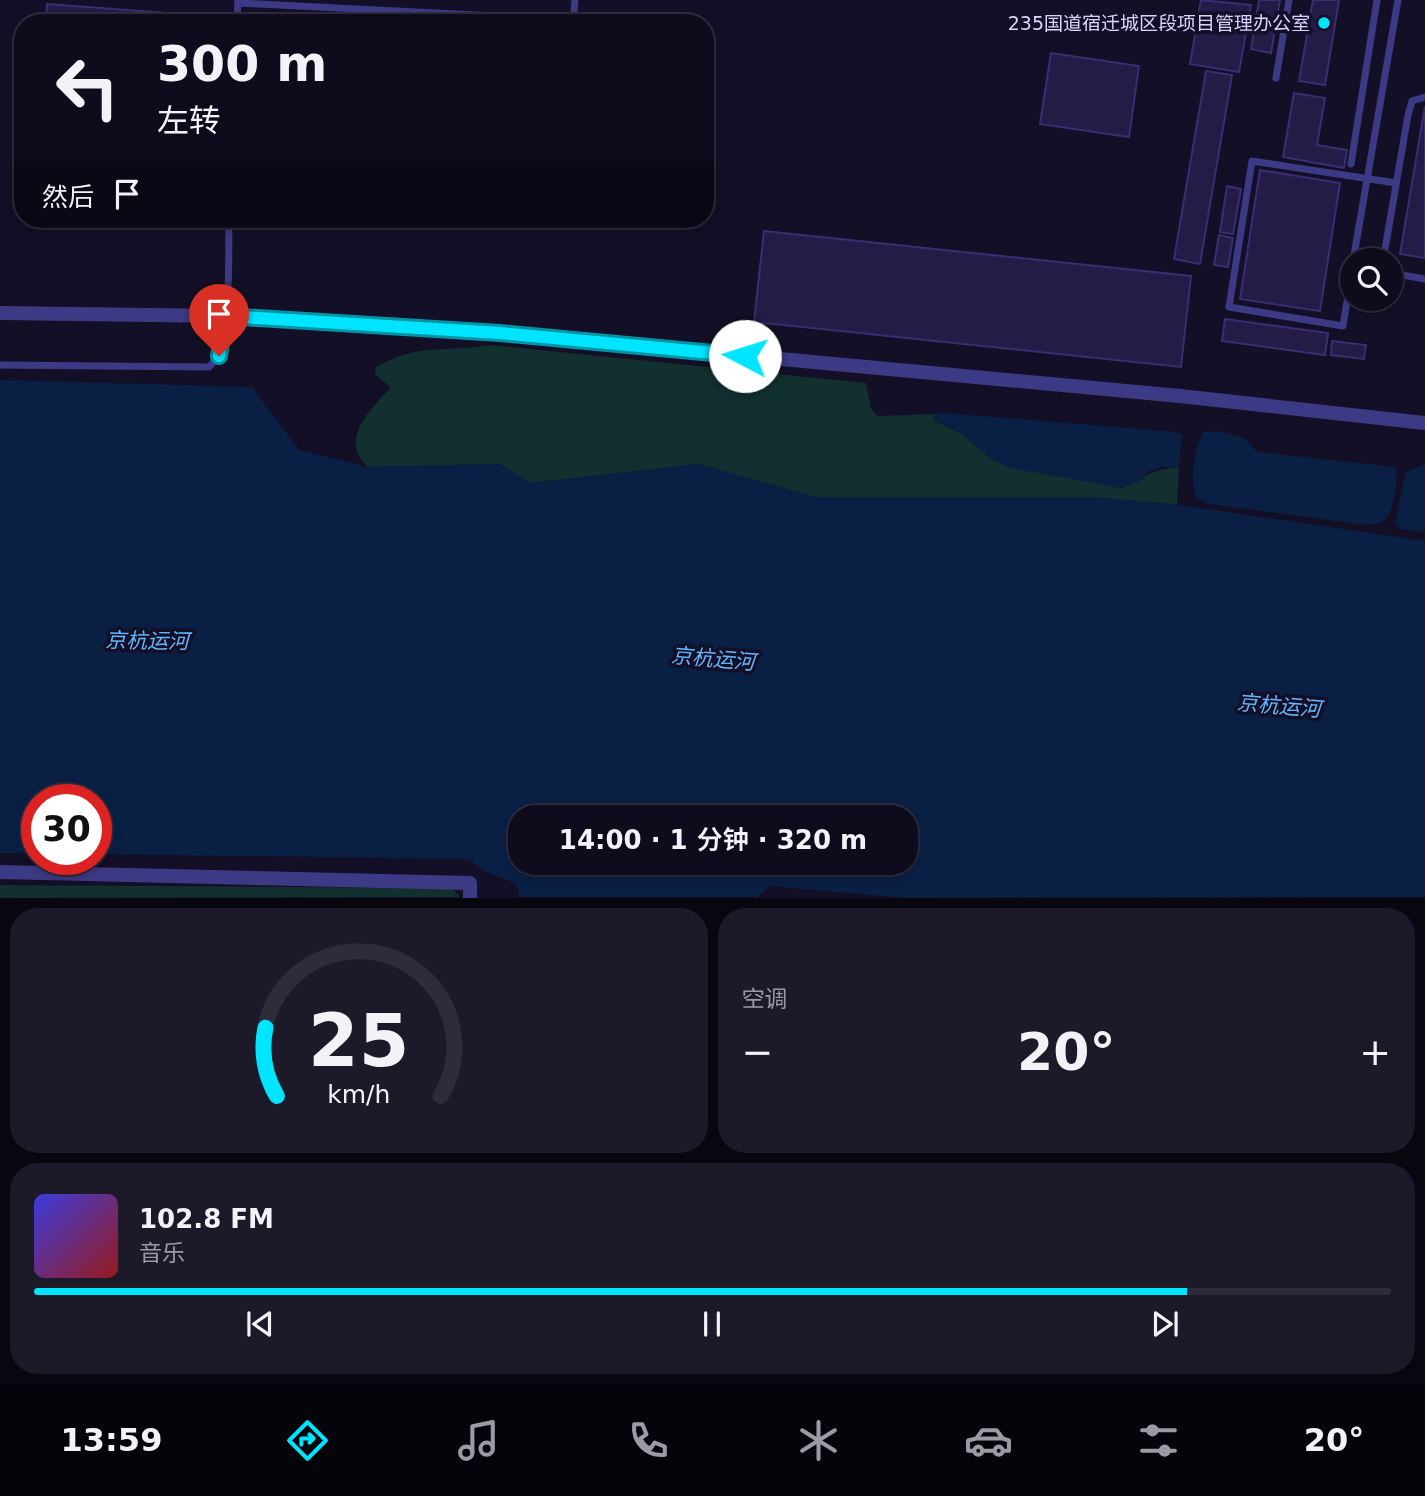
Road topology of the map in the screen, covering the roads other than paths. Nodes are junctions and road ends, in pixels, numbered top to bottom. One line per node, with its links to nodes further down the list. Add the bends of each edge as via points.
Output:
1 (1289, 0): 6 (lane)
2 (1377, 0): 8 (lane)
3 (1398, 0): 9 (lane)
4 (238, 1): 5 (lane)
5 (446, 14)
6 (1276, 78)
7 (1425, 97): 10 (lane, via 1410,106)
8 (1351, 164)
9 (1367, 179): 10 (lane); 12 (lane); 16 (lane, via 1252,161 1229,307 1343,326)
10 (1396, 183): 13 (lane)
11 (229, 228): 18 (lane)
12 (1356, 248)
13 (1385, 248)
14 (1403, 275): 15 (lane)
15 (1425, 279)
16 (1345, 311)
17 (0, 313): 18 (street)
18 (225, 316): 19 (lane, via 219,356 203,369); 20 (street, via 528,336)
19 (0, 365)
20 (1425, 423)
21 (0, 872): 22 (street)
22 (470, 890)

